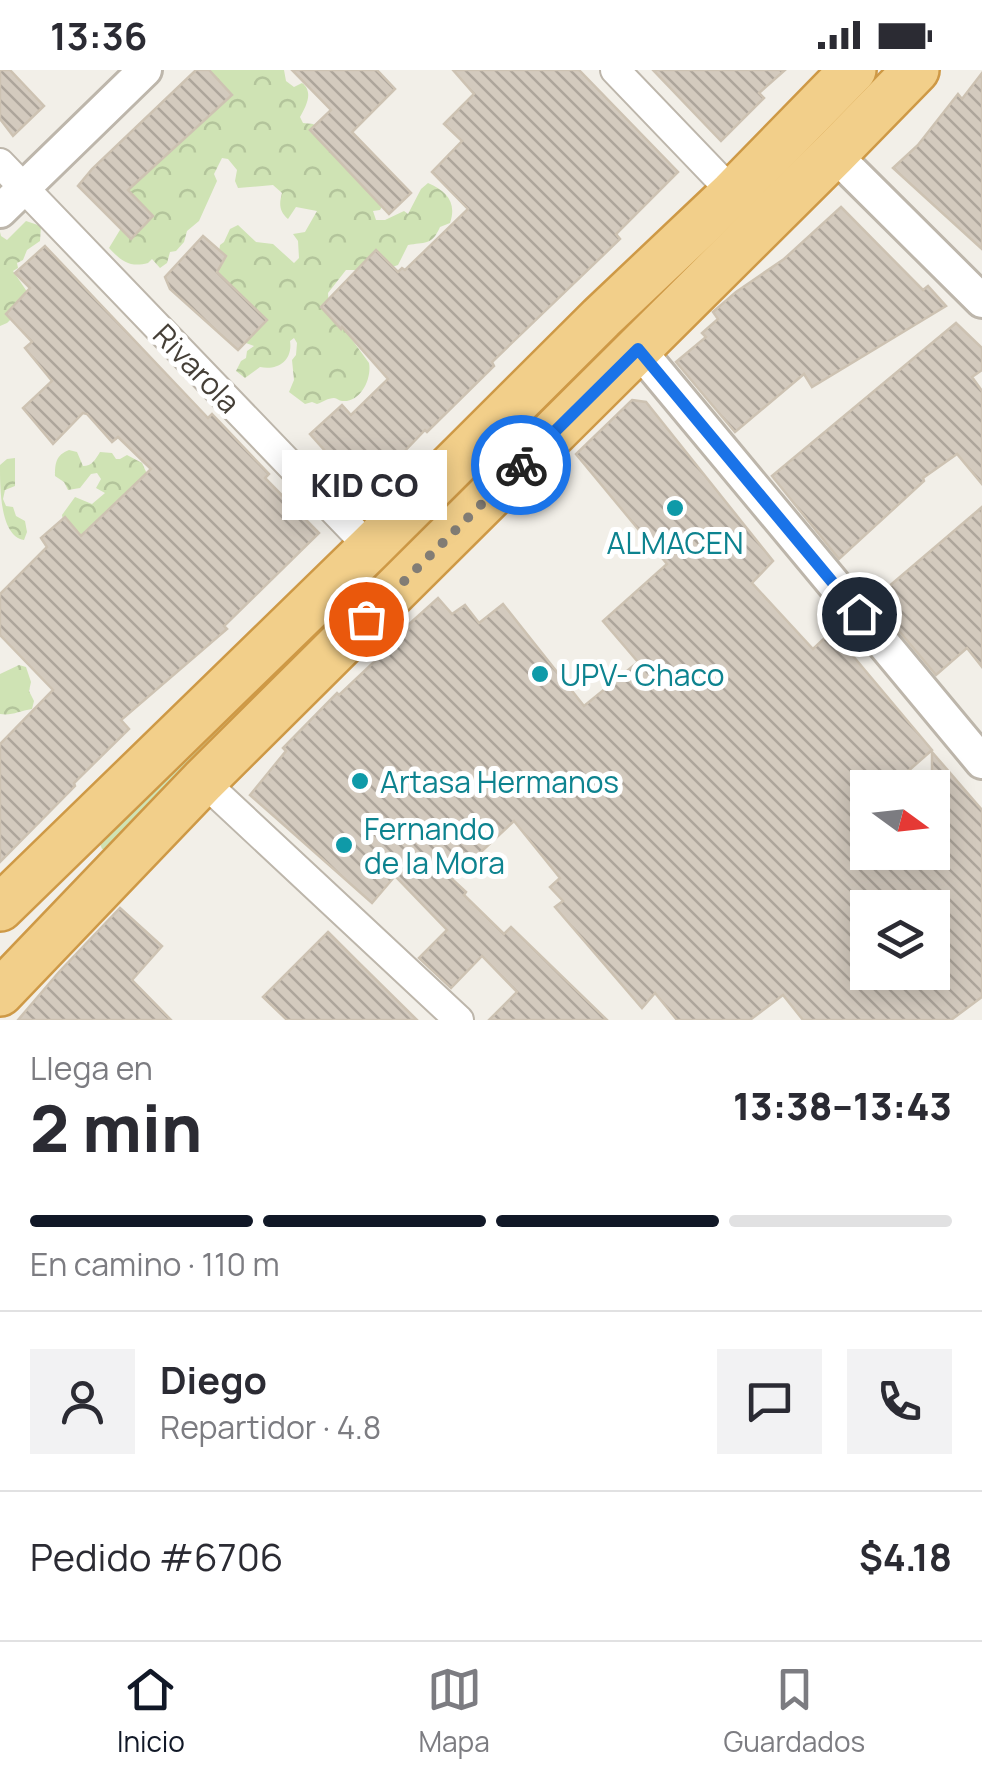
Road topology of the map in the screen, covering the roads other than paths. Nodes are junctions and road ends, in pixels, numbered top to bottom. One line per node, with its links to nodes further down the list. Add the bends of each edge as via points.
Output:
1 (145, 70): 7 (street)
2 (615, 70): 8 (street)
3 (853, 70): 8 (highway)
4 (916, 70): 5 (highway)
5 (834, 154): 10 (street); 11 (highway)
6 (0, 163): 7 (street, Rivarola)
7 (24, 188): 9 (street); 12 (street, Rivarola)
8 (733, 193): 12 (highway)
9 (0, 211)
10 (982, 301)
11 (638, 349): 13 (street); 14 (highway)
12 (370, 548): 15 (highway)
13 (982, 762)
14 (203, 781): 16 (highway); 17 (street)
15 (0, 908)
16 (0, 993)
17 (460, 1020)

